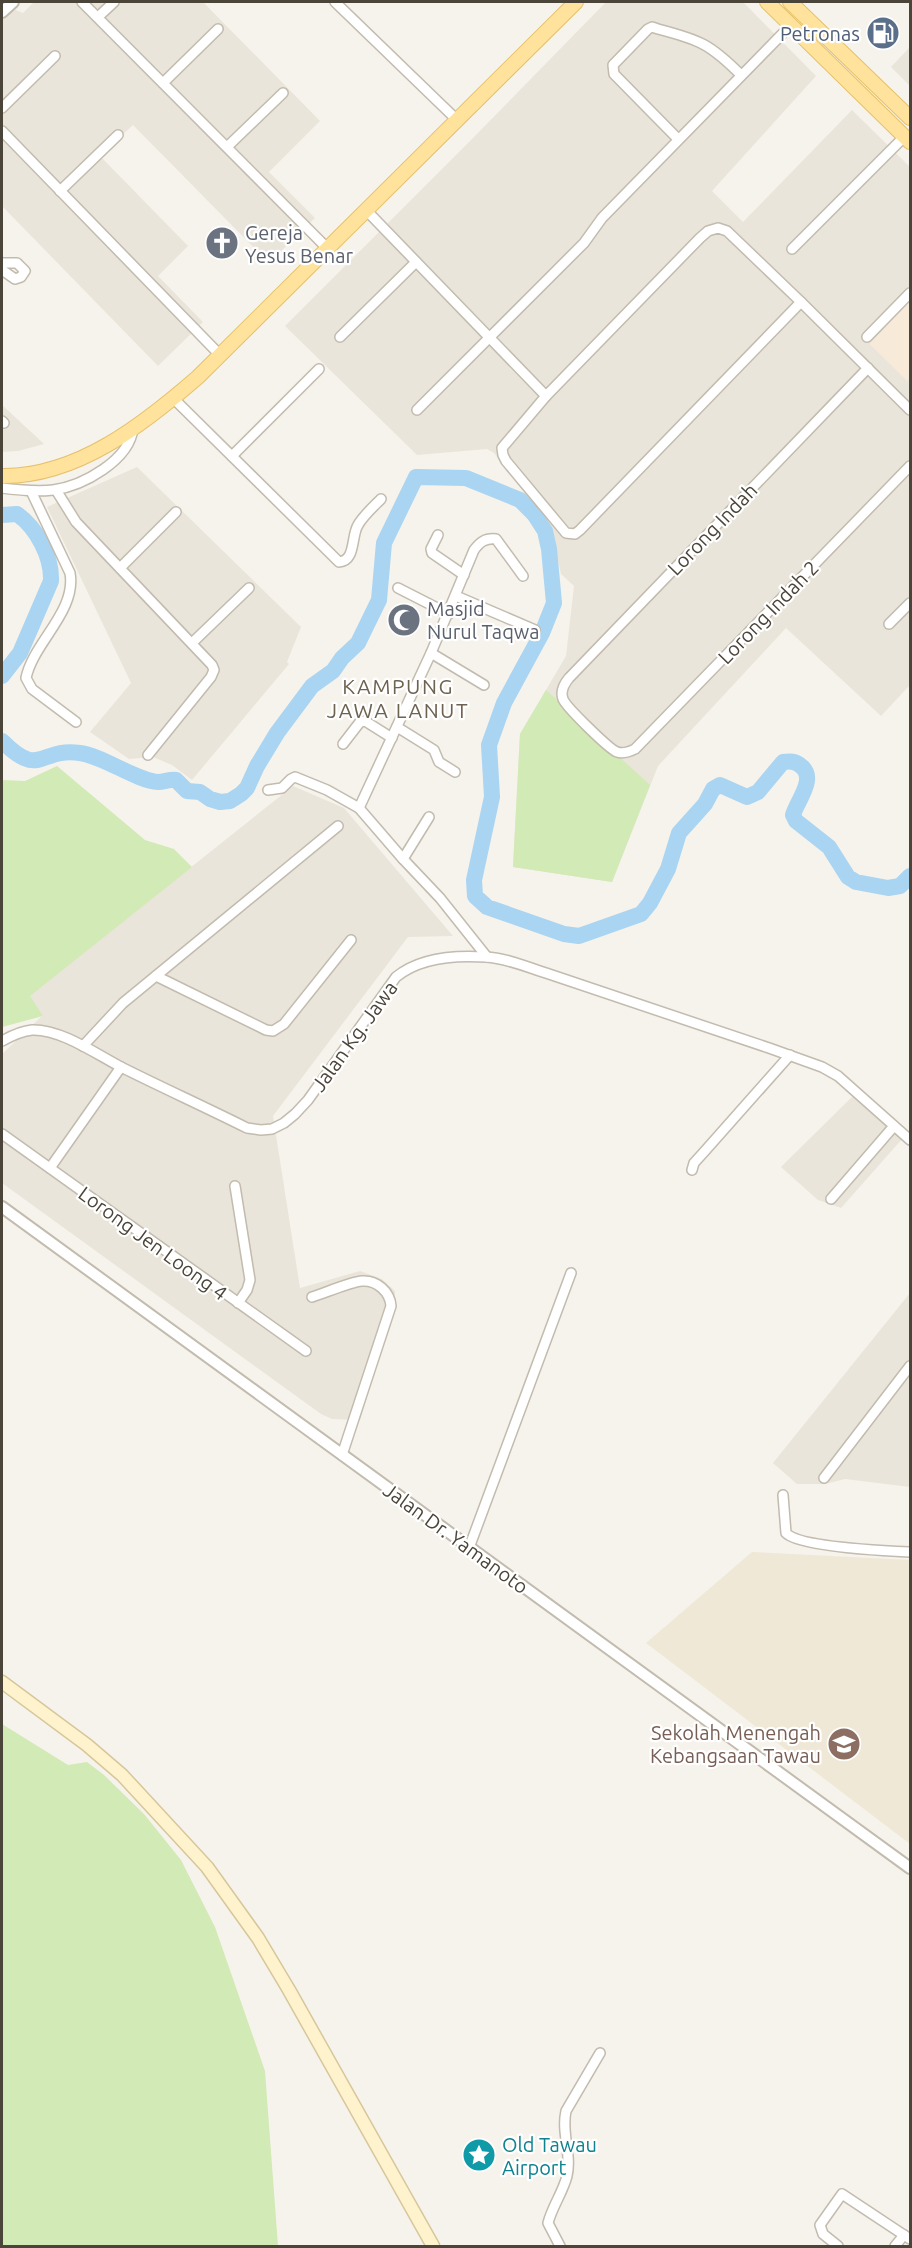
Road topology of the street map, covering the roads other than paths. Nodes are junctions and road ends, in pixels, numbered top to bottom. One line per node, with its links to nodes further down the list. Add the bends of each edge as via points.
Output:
1 (13, 2): 8 (street)
2 (82, 2): 9 (street)
3 (114, 2): 9 (street)
4 (335, 2): 18 (street)
5 (576, 2): 18 (main road)
6 (766, 2): 10 (main road)
7 (790, 2): 17 (main road)
8 (2, 12)
9 (98, 17): 14 (street)
10 (791, 25): 13 (street); 22 (main road)
11 (218, 29): 14 (street)
12 (55, 56): 16 (street)
13 (741, 75): 21 (street); 21 (street, via 713,49 685,36 652,27 641,36 612,69)
14 (163, 82): 23 (street)
15 (283, 93): 23 (street)
16 (2, 108)
17 (910, 118)
18 (456, 119): 25 (main road)
19 (2, 131): 24 (street)
20 (118, 135): 24 (street)
21 (678, 139): 34 (street, via 602,218 584,243)
22 (908, 139): 27 (street)
23 (227, 147): 26 (street)
24 (60, 191): 36 (street)
25 (366, 210): 26 (main road); 28 (street)
26 (327, 249): 36 (main road)
27 (792, 249)
28 (416, 262): 33 (street); 34 (street)
29 (2, 263): 30 (street, via 17,263 25,271 15,279)
30 (2, 270)
31 (910, 293): 35 (street)
32 (801, 302): 37 (street); 39 (street, via 727,231 708,231); 39 (street, via 575,534 562,529 503,455 505,443)
33 (340, 337)
34 (490, 337): 39 (street); 41 (street)
35 (867, 337)
36 (220, 355): 40 (main road)
37 (868, 368): 42 (street); 70 (street, Lorong Indah, via 568,678 563,686 563,700 612,750)
38 (319, 369): 44 (street)
39 (546, 396)
40 (173, 398): 43 (main road); 44 (street)
41 (417, 410)
42 (910, 410)
43 (134, 428): 46 (main road, via 64,464 35,473); 48 (street, via 131,441 111,465)
44 (232, 456): 50 (street, via 339,562 348,558 356,527)
45 (910, 466): 70 (street, Lorong Indah 2, via 635,749)
46 (2, 476)
47 (2, 488): 49 (street)
48 (56, 490): 49 (street); 53 (street, via 76,522)
49 (31, 491): 66 (street, via 72,584 26,678 32,689)
50 (381, 499)
51 (176, 512): 53 (street)
52 (438, 535): 54 (street, via 432,554)
53 (120, 568): 63 (street)
54 (464, 575): 55 (street, via 474,550 489,538 501,544); 58 (street)
55 (523, 576)
56 (249, 588): 63 (street)
57 (398, 588): 60 (street)
58 (456, 596): 60 (street); 62 (street)
59 (910, 603): 61 (street)
60 (449, 614): 64 (street)
61 (889, 624)
62 (535, 630)
63 (192, 643): 71 (street, via 214,670)
64 (431, 653): 65 (street); 67 (street)
65 (484, 685)
66 (76, 722)
67 (397, 727): 68 (street); 72 (street, via 434,750 439,762)
68 (392, 738): 69 (street, via 365,721); 74 (street)
69 (343, 744)
70 (623, 753)
71 (148, 755)
72 (455, 772)
73 (268, 790): 74 (street, via 282,788 295,777)
74 (359, 808): 77 (street)
75 (429, 817): 77 (street)
76 (338, 826): 80 (street)
77 (403, 859): 79 (street)
78 (351, 940): 80 (street, via 284,1024 273,1031)
79 (488, 957): 83 (street, Jalan Kg. Jawa); 84 (street, Jalan Kg. Jawa, via 430,961 409,967 396,977 308,1100 272,1129 247,1128)
80 (156, 976): 82 (street, via 123,1003)
81 (2, 1041): 82 (street, Jalan Kg. Jawa, via 33,1030)
82 (83, 1046): 84 (street, Jalan Kg. Jawa)
83 (790, 1055): 85 (street, Jalan Kg. Jawa, via 838,1076); 89 (street, via 694,1163)
84 (121, 1067): 88 (street)
85 (894, 1126): 87 (street, Jalan Kg. Jawa); 91 (street)
86 (2, 1134): 88 (street, Lorong Jen Loong 4)
87 (910, 1140)
88 (50, 1168): 95 (street, Lorong Jen Loong 4)
89 (692, 1170)
90 (235, 1186): 95 (street, via 250,1280)
91 (831, 1199)
92 (2, 1207): 98 (street, Jalan Dr. Yamanoto)
93 (570, 1273): 101 (street)
94 (312, 1297): 98 (street, via 362,1281 383,1289 390,1297 391,1306)
95 (238, 1304): 96 (street, Lorong Jen Loong 4)
96 (306, 1351)
97 (910, 1366): 99 (street)
98 (342, 1455): 101 (street, Jalan Dr. Yamanoto)
99 (824, 1478)
100 (783, 1495): 102 (street, via 786,1533 794,1539)
101 (470, 1548): 104 (street, Jalan Dr. Yamanoto)
102 (910, 1552)
103 (2, 1682): 107 (main road, via 122,1775 207,1867 290,1990)
104 (910, 1868)
105 (600, 2052): 108 (street, via 566,2111 567,2176 549,2219 549,2228)
106 (907, 2237): 109 (street, via 842,2194 820,2225 823,2234); 110 (street)
107 (433, 2247)
108 (560, 2247)
109 (838, 2247)
110 (894, 2247)

